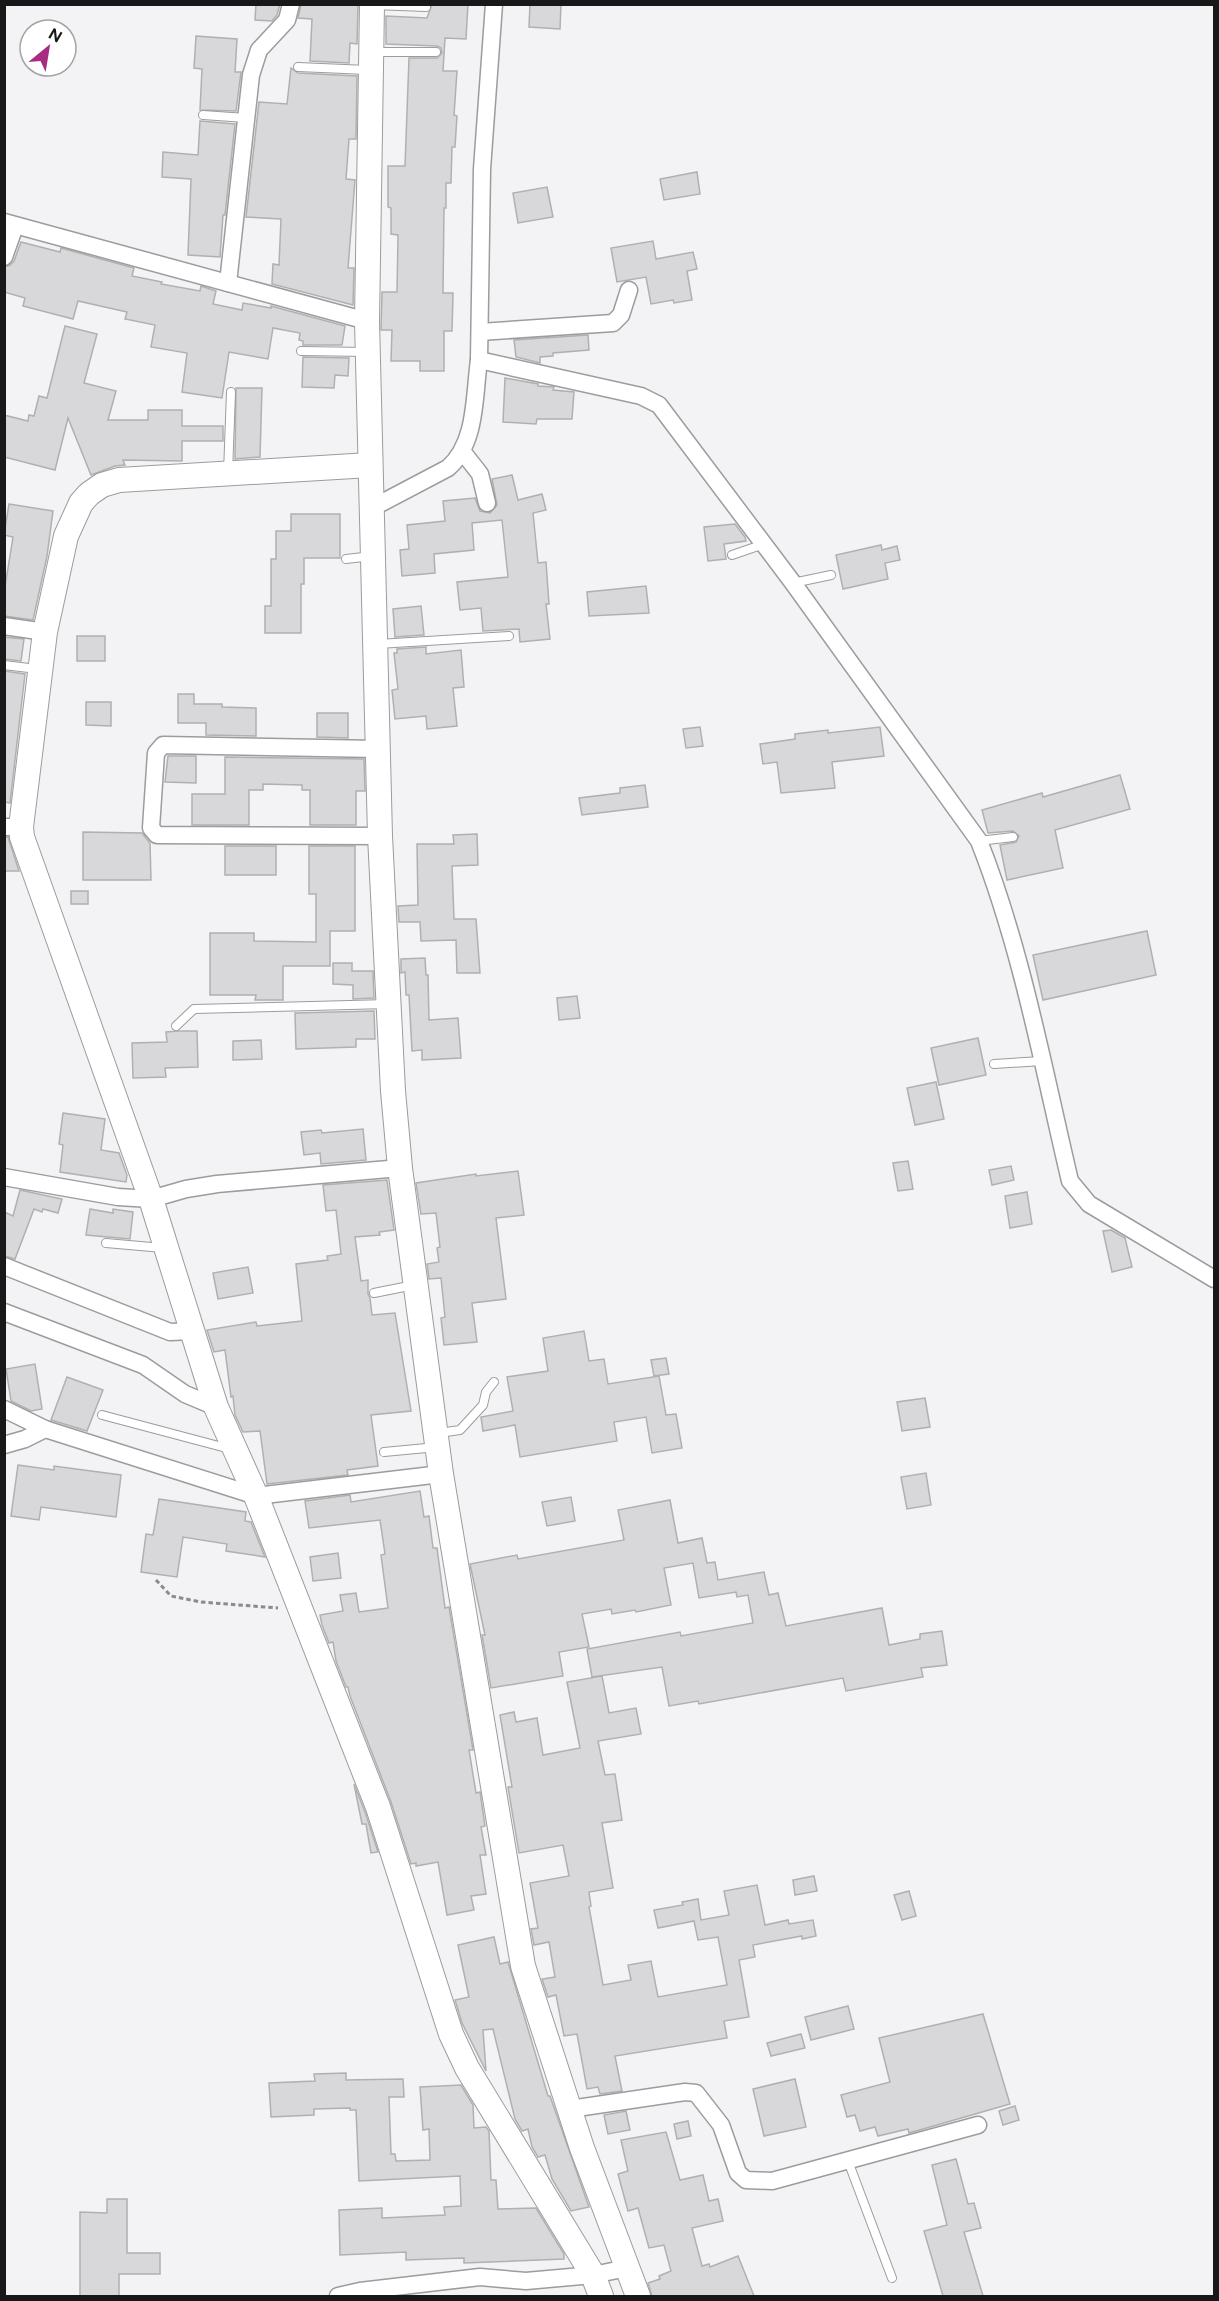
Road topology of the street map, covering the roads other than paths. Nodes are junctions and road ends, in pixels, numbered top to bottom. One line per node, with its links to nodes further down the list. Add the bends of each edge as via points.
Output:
1 (291, 4): 9 (street, via 287,20 259,50 251,75)
2 (494, 4): 15 (street, via 482,169)
3 (372, 5): 4 (lane); 6 (main road)
4 (426, 7)
5 (436, 51): 6 (lane)
6 (371, 61): 7 (lane); 14 (main road)
7 (298, 67)
8 (203, 116): 9 (lane)
9 (246, 118): 12 (street)
10 (10, 224): 11 (street); 12 (street)
11 (4, 257)
12 (228, 283): 14 (street)
13 (628, 290): 15 (street, via 621,315 613,324)
14 (367, 321): 17 (main road)
15 (480, 332): 18 (street)
16 (301, 351): 17 (lane)
17 (368, 352): 21 (main road)
18 (479, 360): 20 (street, via 469,435); 25 (street, via 653,401 664,410)
19 (231, 392): 22 (lane)
20 (462, 451): 23 (street, via 480,474); 24 (street, via 448,468)
21 (370, 465): 22 (main road); 24 (main road)
22 (228, 473): 32 (main road, via 119,480 89,494 66,536)
23 (487, 503)
24 (372, 507): 27 (main road)
25 (764, 544): 26 (lane); 30 (street)
26 (732, 555)
27 (373, 556): 28 (lane); 34 (main road)
28 (346, 558)
29 (831, 575): 30 (lane)
30 (793, 583): 41 (street)
31 (4, 626): 32 (street)
32 (45, 632): 36 (main road)
33 (509, 636): 34 (lane)
34 (375, 645): 37 (main road)
35 (4, 665): 36 (lane)
36 (41, 670): 38 (main road)
37 (378, 749): 39 (main road); 39 (street, via 163,745 156,753 151,828 158,835)
38 (13, 827): 48 (main road, via 24,843)
39 (380, 836): 42 (main road)
40 (1013, 837): 41 (lane)
41 (979, 841): 44 (street, via 998,889)
42 (388, 1004): 43 (lane, via 194,1009); 46 (main road)
43 (176, 1026)
44 (1042, 1061): 45 (lane); 52 (street, via 1070,1181 1089,1204)
45 (994, 1064)
46 (400, 1168): 48 (street, via 217,1184); 53 (main road)
47 (4, 1176): 48 (street, via 118,1197)
48 (152, 1199): 50 (main road)
49 (106, 1243): 50 (lane)
50 (166, 1248): 56 (main road)
51 (4, 1266): 56 (street, via 170,1332)
52 (1215, 1279)
53 (414, 1285): 54 (lane); 62 (main road)
54 (374, 1293)
55 (4, 1312): 58 (street, via 143,1365 185,1394)
56 (192, 1332): 58 (main road)
57 (494, 1382): 62 (lane, via 483,1405 460,1430)
58 (216, 1407): 64 (main road)
59 (4, 1409): 61 (street)
60 (102, 1415): 64 (lane)
61 (45, 1429): 63 (street); 67 (street)
62 (436, 1440): 65 (lane); 66 (main road)
63 (4, 1445)
64 (236, 1451): 67 (main road)
65 (384, 1452)
66 (441, 1474): 67 (street); 68 (main road, via 523,1966)
67 (256, 1496): 73 (main road, via 378,1808 452,2034 467,2068)
68 (570, 2109): 70 (street, via 685,2091 696,2093 721,2125 738,2173 746,2180 772,2181); 71 (main road)
69 (978, 2125): 70 (street)
70 (848, 2161): 72 (lane)
71 (627, 2268): 73 (street); 76 (main road)
72 (892, 2278)
73 (597, 2286): 74 (street)
74 (527, 2289): 75 (street, via 480,2277)
75 (339, 2296)
76 (638, 2296)

